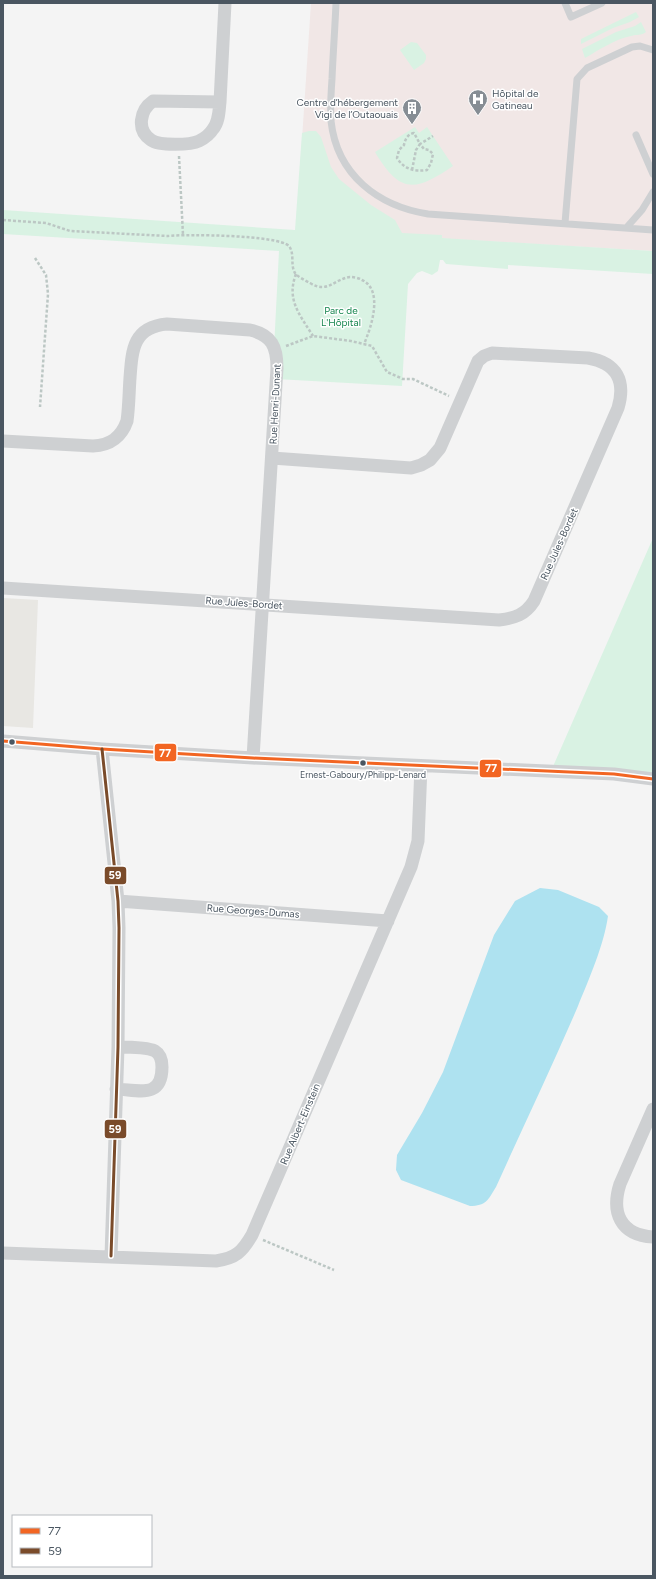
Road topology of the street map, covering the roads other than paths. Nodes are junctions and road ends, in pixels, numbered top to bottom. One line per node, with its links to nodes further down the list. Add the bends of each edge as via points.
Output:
1 (225, 3): 6 (street)
2 (336, 3): 10 (lane, via 331,121 344,160 360,183 385,201 413,211)
3 (565, 3): 4 (lane, via 571,17)
4 (602, 3)
5 (653, 50): 10 (lane, via 640,46 632,47 587,68 577,79)
6 (220, 102): 6 (street, via 214,128 207,136 191,144 161,143 152,141 146,135 141,120 147,105 152,101)
7 (636, 135): 8 (lane)
8 (653, 174)
9 (653, 192): 11 (lane)
10 (565, 223): 11 (lane)
11 (628, 227): 12 (lane)
12 (653, 230)
13 (3, 441): 14 (street, Rue Henri-Dunant, via 93,446 111,443 118,438 127,421 133,347 140,336 150,328 167,324 257,332 267,337 276,351 277,368)
14 (272, 458): 16 (street, Rue Henri-Dunant); 16 (street, Rue Jules-Bordet, via 411,468 421,465 430,460 440,448 478,361 492,353 599,360 615,372 622,390 618,408 534,602 529,609 516,617 499,620)
15 (3, 588): 16 (street, Rue Jules-Bordet)
16 (263, 604): 19 (street, Rue Henri-Dunant)
17 (3, 741): 18 (street)
18 (102, 749): 19 (street); 22 (street)
19 (253, 758): 20 (street)
20 (421, 766): 21 (street, via 614,774); 23 (street, Rue Albert-Einstein, via 416,855)
21 (653, 779)
22 (118, 901): 23 (street, Rue Georges-Dumas); 24 (street)
23 (388, 921): 29 (street, Rue Albert-Einstein, via 246,1247 225,1260 216,1261)
24 (118, 1047): 25 (street); 25 (street, via 148,1049 157,1053 162,1064 162,1078 151,1090)
25 (116, 1088): 29 (street)
26 (653, 1109): 27 (street, via 616,1196 616,1207 622,1224 630,1231)
27 (653, 1237)
28 (3, 1254): 29 (street, Rue Albert-Einstein)
29 (111, 1256)

